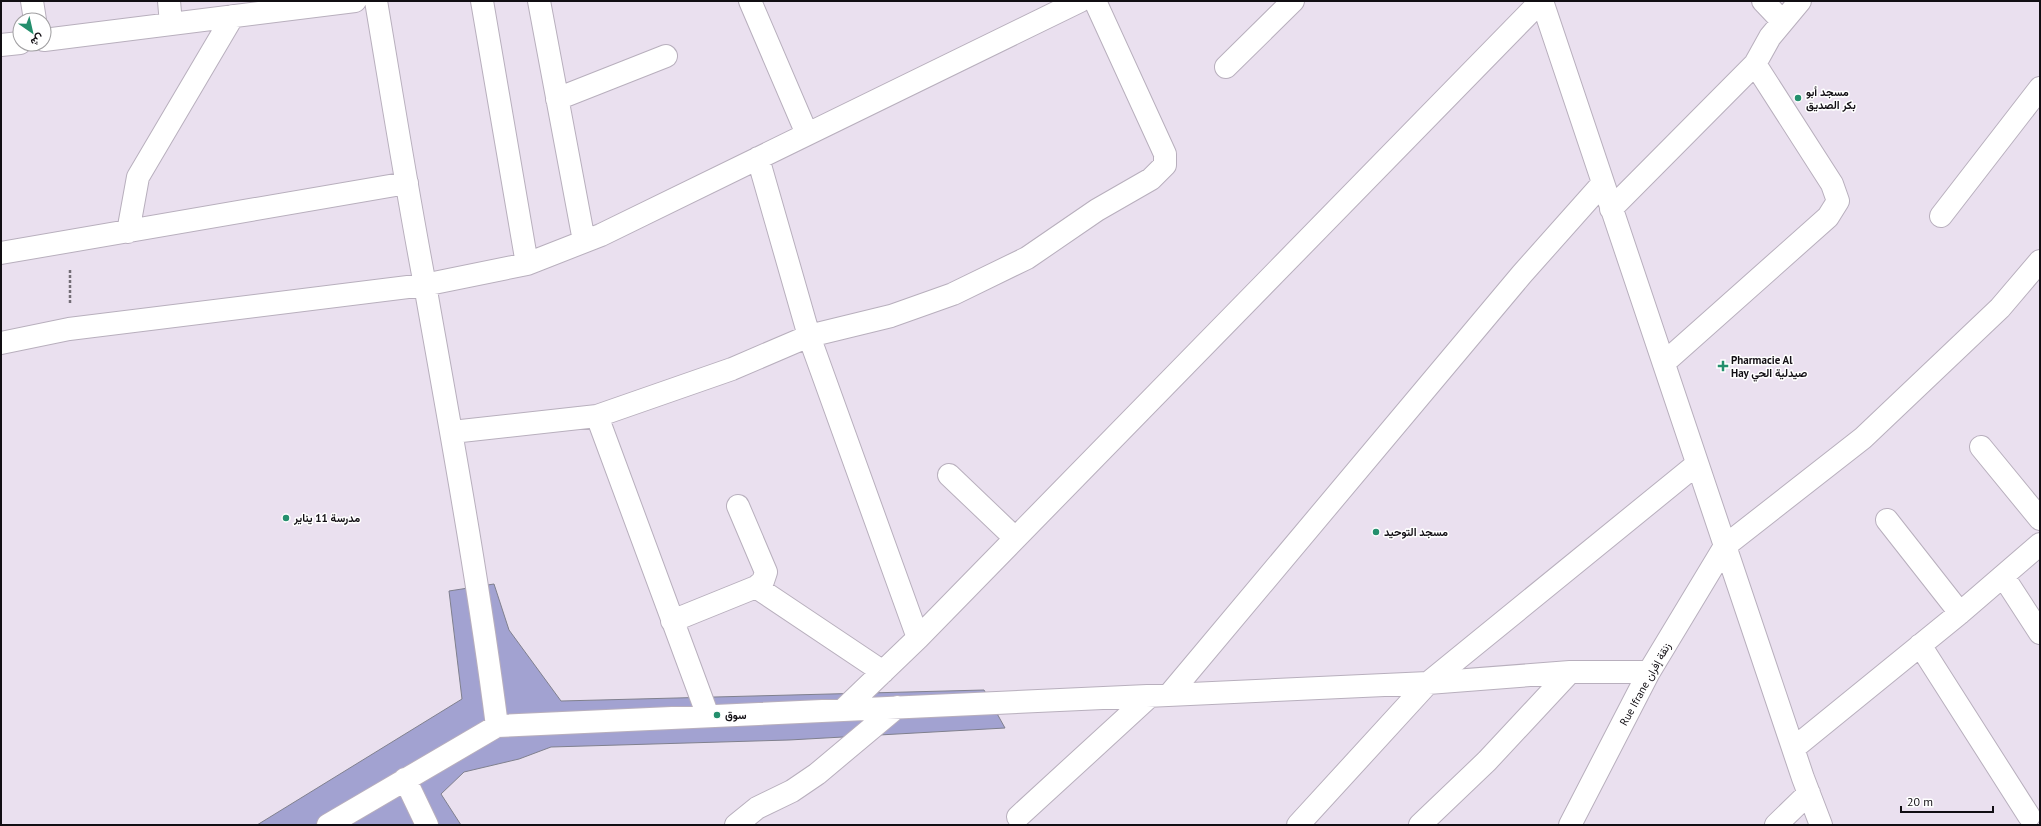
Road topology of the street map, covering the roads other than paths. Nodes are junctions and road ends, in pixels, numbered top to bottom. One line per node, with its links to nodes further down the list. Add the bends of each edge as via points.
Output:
1 (32, 1): 14 (street)
2 (168, 1): 17 (street)
3 (355, 1): 15 (street)
4 (376, 1): 29 (street)
5 (482, 1): 36 (street)
6 (539, 1): 25 (street)
7 (750, 1): 26 (street)
8 (1080, 1): 26 (street)
9 (1095, 1): 38 (street, via 1165,154 1165,164 1152,179 1097,210 1027,258 953,294 891,316)
10 (1293, 1): 23 (street)
11 (1542, 1): 28 (street); 49 (street)
12 (1762, 1): 16 (street)
13 (1800, 1): 16 (street)
14 (34, 12)
15 (233, 16): 17 (street); 32 (street, via 138,177)
16 (1782, 21): 22 (street)
17 (171, 24): 18 (street)
18 (52, 39)
19 (12, 44): 20 (street)
20 (1, 45)
21 (666, 56): 25 (street)
22 (1755, 64): 30 (street); 40 (street, via 1832,184 1838,201 1828,217)
23 (1226, 67)
24 (2040, 88): 31 (street)
25 (557, 99): 33 (street)
26 (807, 134): 27 (street)
27 (758, 158): 33 (street); 38 (street)
28 (1603, 183): 30 (street); 63 (street)
29 (407, 184): 32 (street); 37 (street)
30 (1611, 208): 40 (street)
31 (1941, 216)
32 (128, 232): 34 (street)
33 (584, 241): 36 (street)
34 (1, 253)
35 (2040, 261): 51 (street, via 2000,308 1863,438)
36 (527, 264): 37 (street)
37 (424, 285): 39 (street, via 69,329); 42 (street)
38 (809, 336): 41 (street, via 732,369); 57 (street)
39 (1, 343)
40 (1665, 362): 44 (street)
41 (597, 416): 42 (street); 55 (street)
42 (452, 432): 67 (street, via 485,629)
43 (1981, 447): 47 (street)
44 (1697, 464): 51 (street); 62 (street)
45 (949, 475): 49 (street)
46 (738, 506): 53 (street, via 766,572 763,581)
47 (2040, 519)
48 (1887, 520): 54 (street)
49 (1015, 538): 57 (street)
50 (2040, 544): 52 (street)
51 (1725, 546): 61 (street, Rue Ifrane زنقة إفران); 68 (street)
52 (2003, 576): 54 (street); 56 (street)
53 (756, 587): 55 (street); 59 (street)
54 (1960, 613): 58 (street)
55 (672, 621): 66 (street)
56 (2040, 633)
57 (918, 638): 59 (street)
58 (1920, 645): 68 (street); 71 (street)
59 (883, 672): 65 (street)
60 (1570, 672): 61 (street); 62 (street); 77 (street, via 1487,761)
61 (1649, 672): 78 (street, Rue Ifrane زنقة إفران)
62 (1428, 682): 63 (street); 76 (street)
63 (1159, 695): 64 (street); 72 (street)
64 (897, 707): 65 (street); 75 (street, via 817,774 792,791 757,808)
65 (843, 710): 66 (street)
66 (708, 716): 67 (street)
67 (497, 726): 69 (street)
68 (1794, 748): 70 (street)
69 (405, 779): 73 (street); 74 (street)
70 (1809, 793): 79 (street); 80 (street)
71 (2030, 816)
72 (1016, 822)
73 (328, 825)
74 (427, 825)
75 (736, 825)
76 (1298, 825)
77 (1420, 825)
78 (1570, 825)
79 (1776, 825)
80 (1821, 825)

